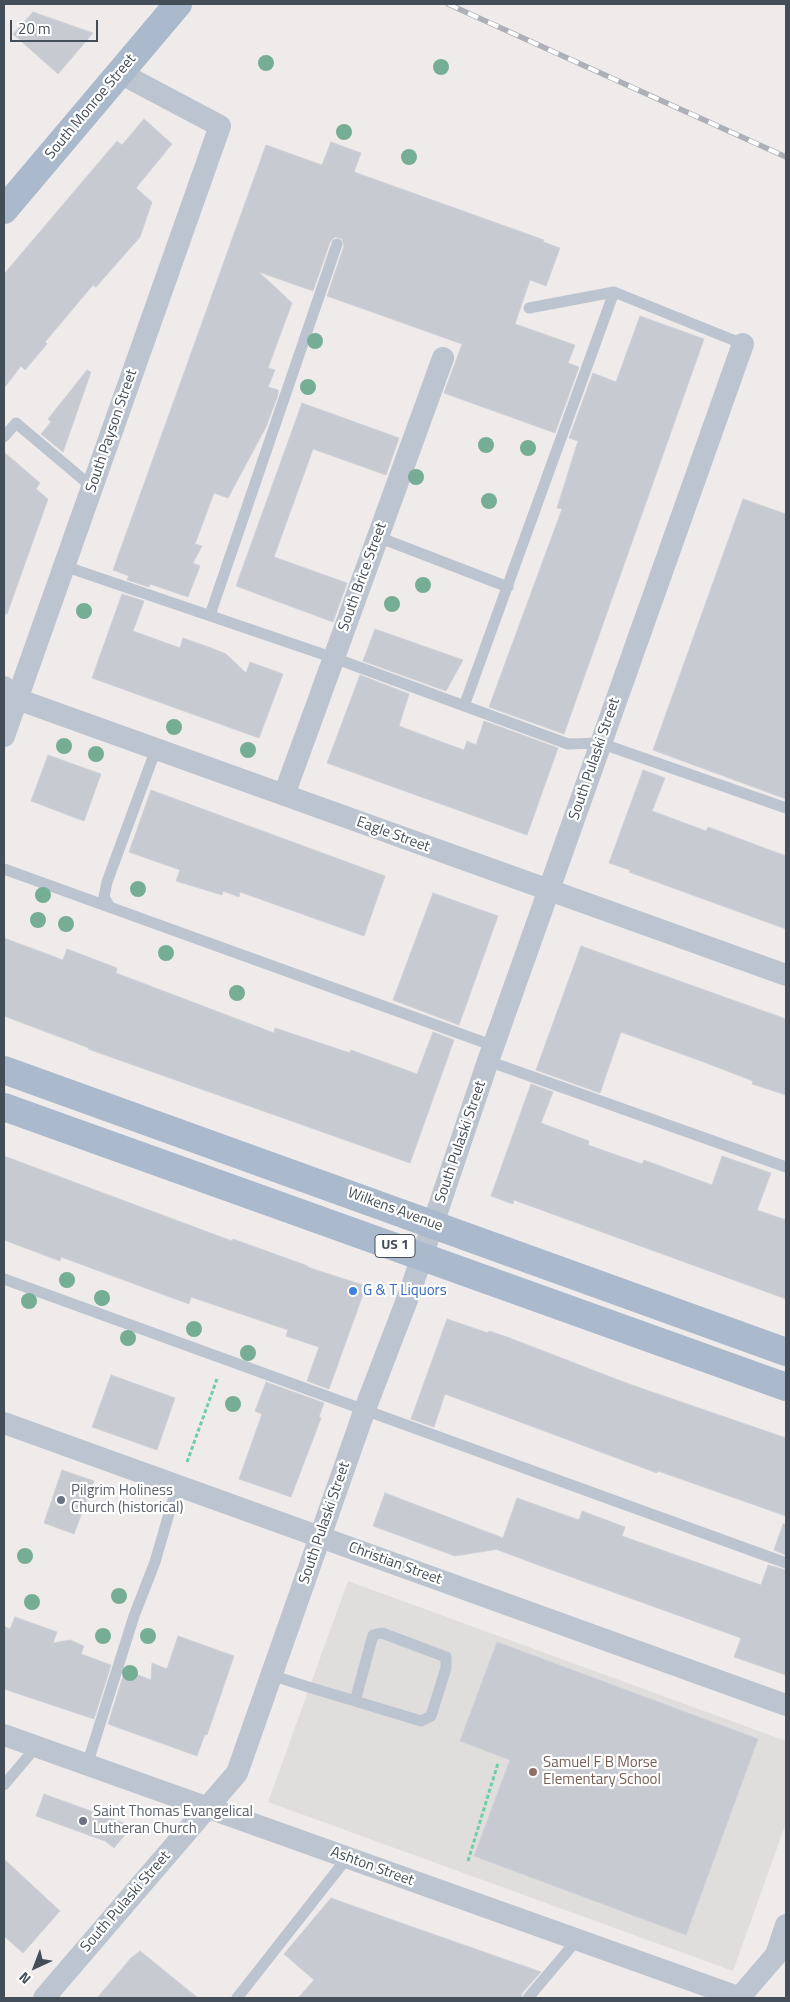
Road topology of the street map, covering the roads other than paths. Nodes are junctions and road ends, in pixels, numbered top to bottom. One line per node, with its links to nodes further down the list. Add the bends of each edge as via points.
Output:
1 (178, 4): 2 (main road, South Monroe Street)
2 (120, 73): 3 (main road, South Monroe Street); 10 (street, South Payson Street, via 220,126)
3 (4, 210)
4 (337, 244): 14 (lane)
5 (614, 292): 6 (lane); 7 (lane); 13 (lane)
6 (529, 308)
7 (743, 344): 19 (street, South Pulaski Street)
8 (443, 358): 11 (street, South Brice Street)
9 (4, 437): 10 (lane, via 16,423)
10 (92, 487): 12 (street, South Payson Street)
11 (378, 536): 13 (lane); 15 (street, South Brice Street)
12 (64, 566): 14 (lane); 16 (street, South Payson Street)
13 (508, 587): 17 (lane)
14 (210, 615): 15 (lane)
15 (334, 658): 17 (lane); 21 (street, South Brice Street)
16 (10, 693): 18 (street, South Payson Street); 20 (street, Eagle Street)
17 (464, 706): 19 (lane, via 568,744)
18 (4, 736)
19 (600, 743): 22 (lane); 24 (street, South Pulaski Street)
20 (156, 749): 21 (street, Eagle Street); 25 (lane, via 106,882 104,897)
21 (284, 795): 24 (street, Eagle Street)
22 (786, 808)
23 (4, 869): 25 (lane)
24 (548, 891): 26 (street, Eagle Street); 27 (street, South Pulaski Street)
25 (110, 907): 27 (lane)
26 (786, 976)
27 (491, 1053): 30 (lane); 31 (street, South Pulaski Street)
28 (4, 1070): 31 (main road, Wilkens Avenue / US 1)
29 (4, 1107): 32 (main road, US 1)
30 (786, 1167)
31 (433, 1224): 32 (street, South Pulaski Street); 34 (main road, Wilkens Avenue / US 1)
32 (422, 1256): 35 (main road, US 1); 36 (street, South Pulaski Street)
33 (4, 1279): 36 (lane)
34 (786, 1352)
35 (786, 1387)
36 (365, 1409): 39 (street, South Pulaski Street); 40 (lane)
37 (4, 1423): 38 (street, Christian Street)
38 (177, 1486): 39 (street, Christian Street); 46 (lane)
39 (320, 1537): 41 (street, South Pulaski Street); 43 (street, Christian Street)
40 (786, 1563)
41 (271, 1676): 42 (lane); 48 (street, South Pulaski Street, via 237,1773)
42 (355, 1701): 42 (lane, via 421,1721 431,1716 446,1668 446,1657 382,1633 372,1635)
43 (786, 1705)
44 (4, 1735): 45 (street, Ashton Street)
45 (36, 1747): 46 (street, Ashton Street); 47 (lane)
46 (87, 1765): 48 (street, Ashton Street)
47 (4, 1784)
48 (206, 1809): 49 (street, Ashton Street); 53 (street, South Pulaski Street)
49 (347, 1858): 51 (street, Ashton Street); 52 (lane)
50 (786, 1925): 55 (street, via 776,1955)
51 (577, 1940): 54 (lane); 55 (street, Ashton Street)
52 (243, 1996)
53 (44, 1998)
54 (528, 1998)
55 (740, 1998)

